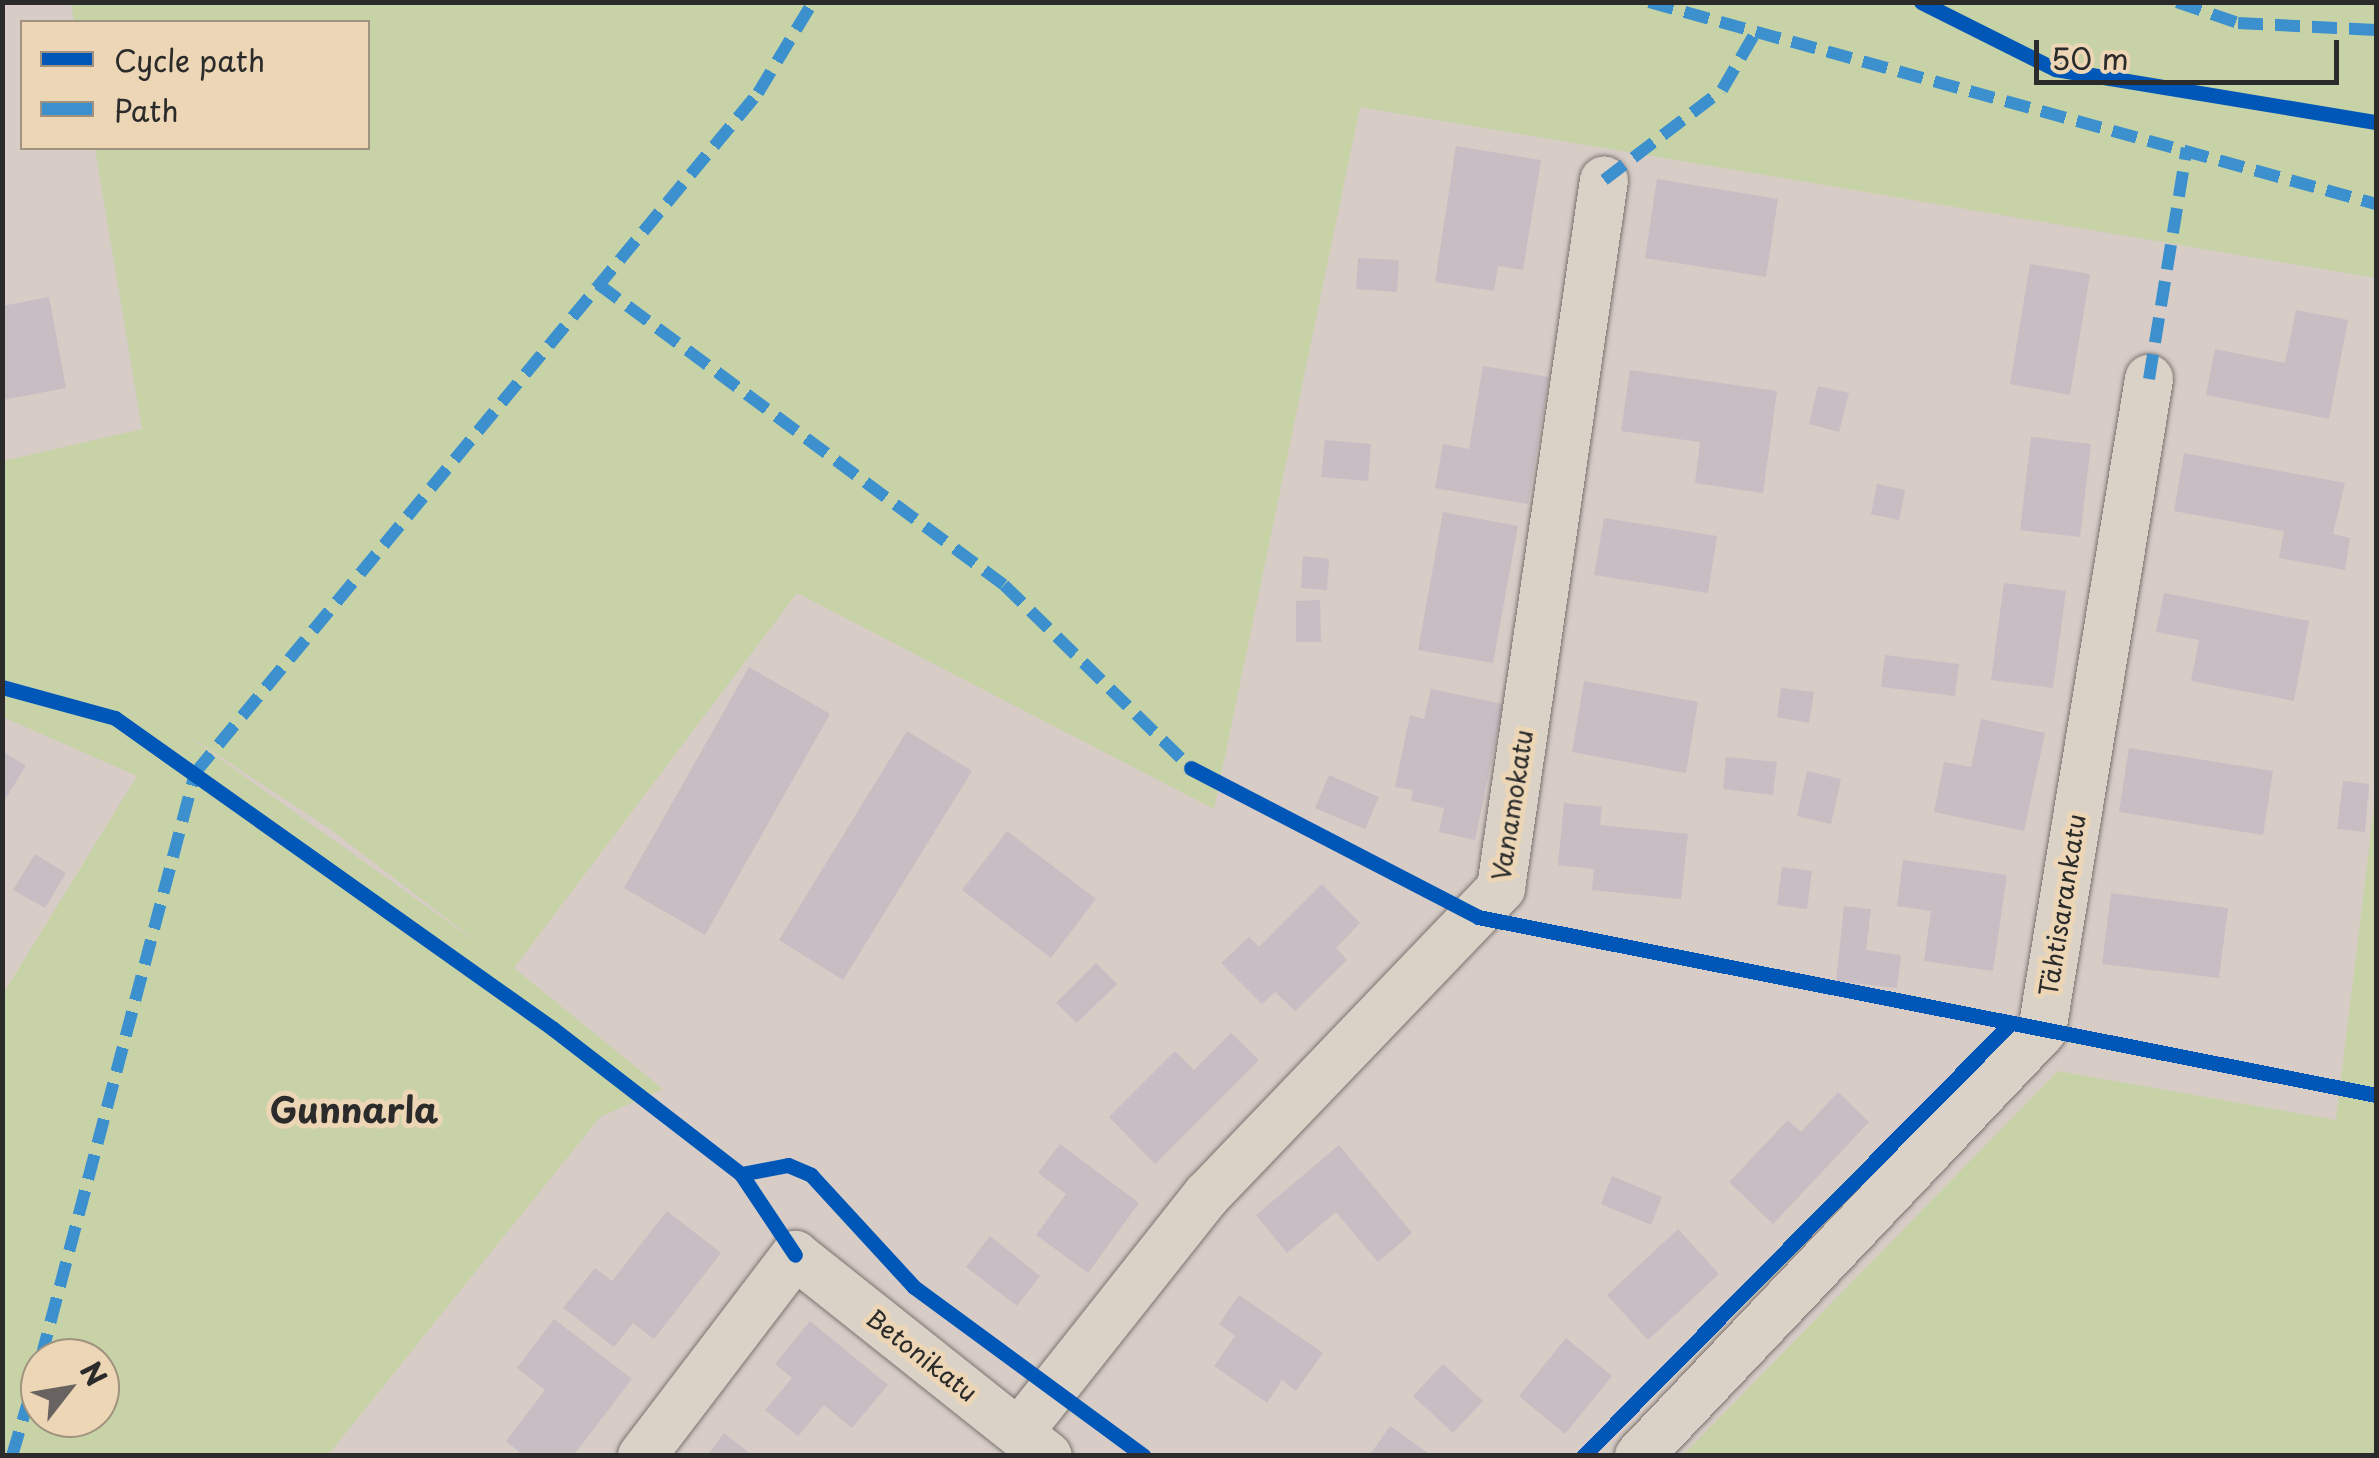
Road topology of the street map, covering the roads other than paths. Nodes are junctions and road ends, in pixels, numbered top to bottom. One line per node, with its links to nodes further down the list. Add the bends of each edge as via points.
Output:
1 (1604, 180): 3 (street, Vanamokatu, via 1501,888 1207,1195)
2 (2149, 378): 5 (street, Tähtisarankatu, via 2042,1031)
3 (1033, 1444): 4 (street, Betonikatu, via 796,1255)
4 (642, 1456)
5 (1639, 1456)

